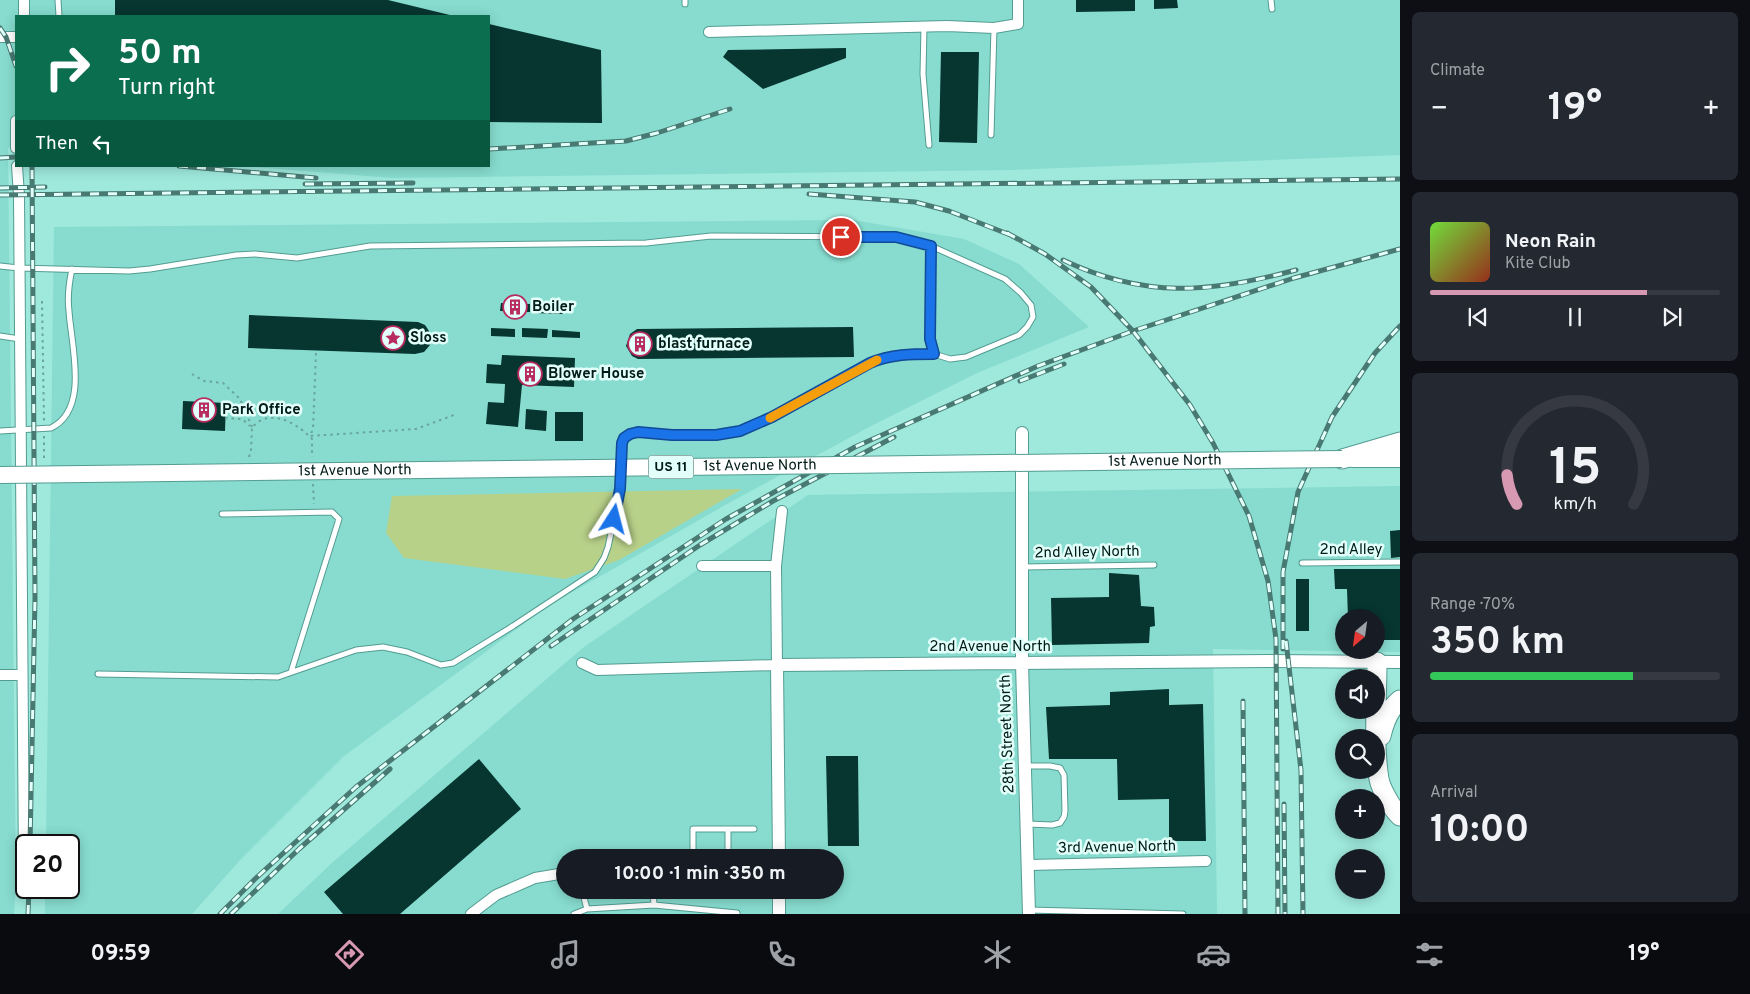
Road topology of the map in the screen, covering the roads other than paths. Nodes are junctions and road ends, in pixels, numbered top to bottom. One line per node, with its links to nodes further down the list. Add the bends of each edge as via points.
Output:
1 (24, 0): 6 (street)
2 (58, 0): 7 (lane)
3 (1018, 0): 9 (street, via 1018,24)
4 (1271, 0): 5 (lane)
5 (1272, 9)
6 (24, 15)
7 (58, 15)
8 (924, 26): 9 (street); 10 (street); 14 (lane, via 923,74)
9 (994, 28): 13 (lane)
10 (709, 32)
11 (0, 37): 12 (street)
12 (15, 37)
13 (991, 135)
14 (929, 145)
15 (17, 167): 18 (street)
16 (931, 246): 19 (lane, via 896,237 710,236 646,243 370,246 296,258 236,255 129,271); 22 (lane, via 930,339); 22 (lane, via 1005,279 1030,305 1033,317 1019,335 966,358 950,359)
17 (0, 266): 18 (lane)
18 (20, 268): 19 (lane); 21 (street)
19 (72, 269): 23 (lane, via 68,311 77,375 67,415 51,428)
20 (0, 336): 21 (lane)
21 (20, 339): 23 (street)
22 (934, 354): 42 (lane, via 910,354 870,363 740,431 716,435 630,434 624,438 620,489 608,547 595,572 453,663 441,665 383,647 356,650)
23 (20, 430): 24 (lane); 45 (street)
24 (0, 432)
25 (1022, 434): 36 (street, 28th Street North)
26 (1394, 452): 27 (highway)
27 (1342, 460): 28 (main road, 1st Avenue North / US 11, bridge)
28 (0, 475)
29 (782, 511): 35 (street)
30 (222, 514): 42 (lane, via 332,512 339,519)
31 (1400, 562): 32 (lane, 2nd Alley)
32 (1302, 563)
33 (1154, 565): 36 (lane, 2nd Alley North)
34 (702, 566): 35 (street)
35 (776, 566): 41 (street)
36 (1021, 567): 40 (street, 28th Street North)
37 (1377, 662): 38 (street, 2nd Avenue North); 40 (street, 2nd Avenue North); 47 (highway)
38 (1400, 662)
39 (582, 663): 41 (street, 2nd Avenue North, via 597,670)
40 (1022, 663): 41 (street, 2nd Avenue North); 49 (street, 28th Street North)
41 (777, 664): 58 (street)
42 (290, 672): 43 (lane, via 278,677)
43 (98, 674)
44 (0, 675): 45 (street)
45 (21, 675): 55 (street)
46 (1400, 700): 48 (highway)
47 (1377, 729)
48 (1382, 729)
49 (1025, 766): 52 (street, 28th Street North); 52 (lane, via 1060,768 1064,775 1064,817 1060,823)
50 (1380, 779): 51 (highway, via 1394,811)
51 (1400, 816)
52 (1027, 824): 60 (street, 28th Street North)
53 (754, 828): 54 (lane)
54 (728, 829): 56 (lane, via 693,829); 57 (lane)
55 (23, 834)
56 (693, 849)
57 (728, 849)
58 (779, 849)
59 (1206, 861): 60 (street, 3rd Avenue North)
60 (1029, 865): 67 (street, 28th Street North)
61 (556, 874): 70 (street, via 535,878 496,895)
62 (584, 899): 66 (lane)
63 (654, 899): 65 (lane)
64 (779, 899): 72 (street)
65 (654, 905): 66 (lane); 69 (lane)
66 (587, 909): 71 (lane)
67 (1029, 912): 68 (lane)
68 (1067, 912): 73 (lane)
69 (737, 913)
70 (471, 914)
71 (574, 914)
72 (779, 914)
73 (1183, 914)

